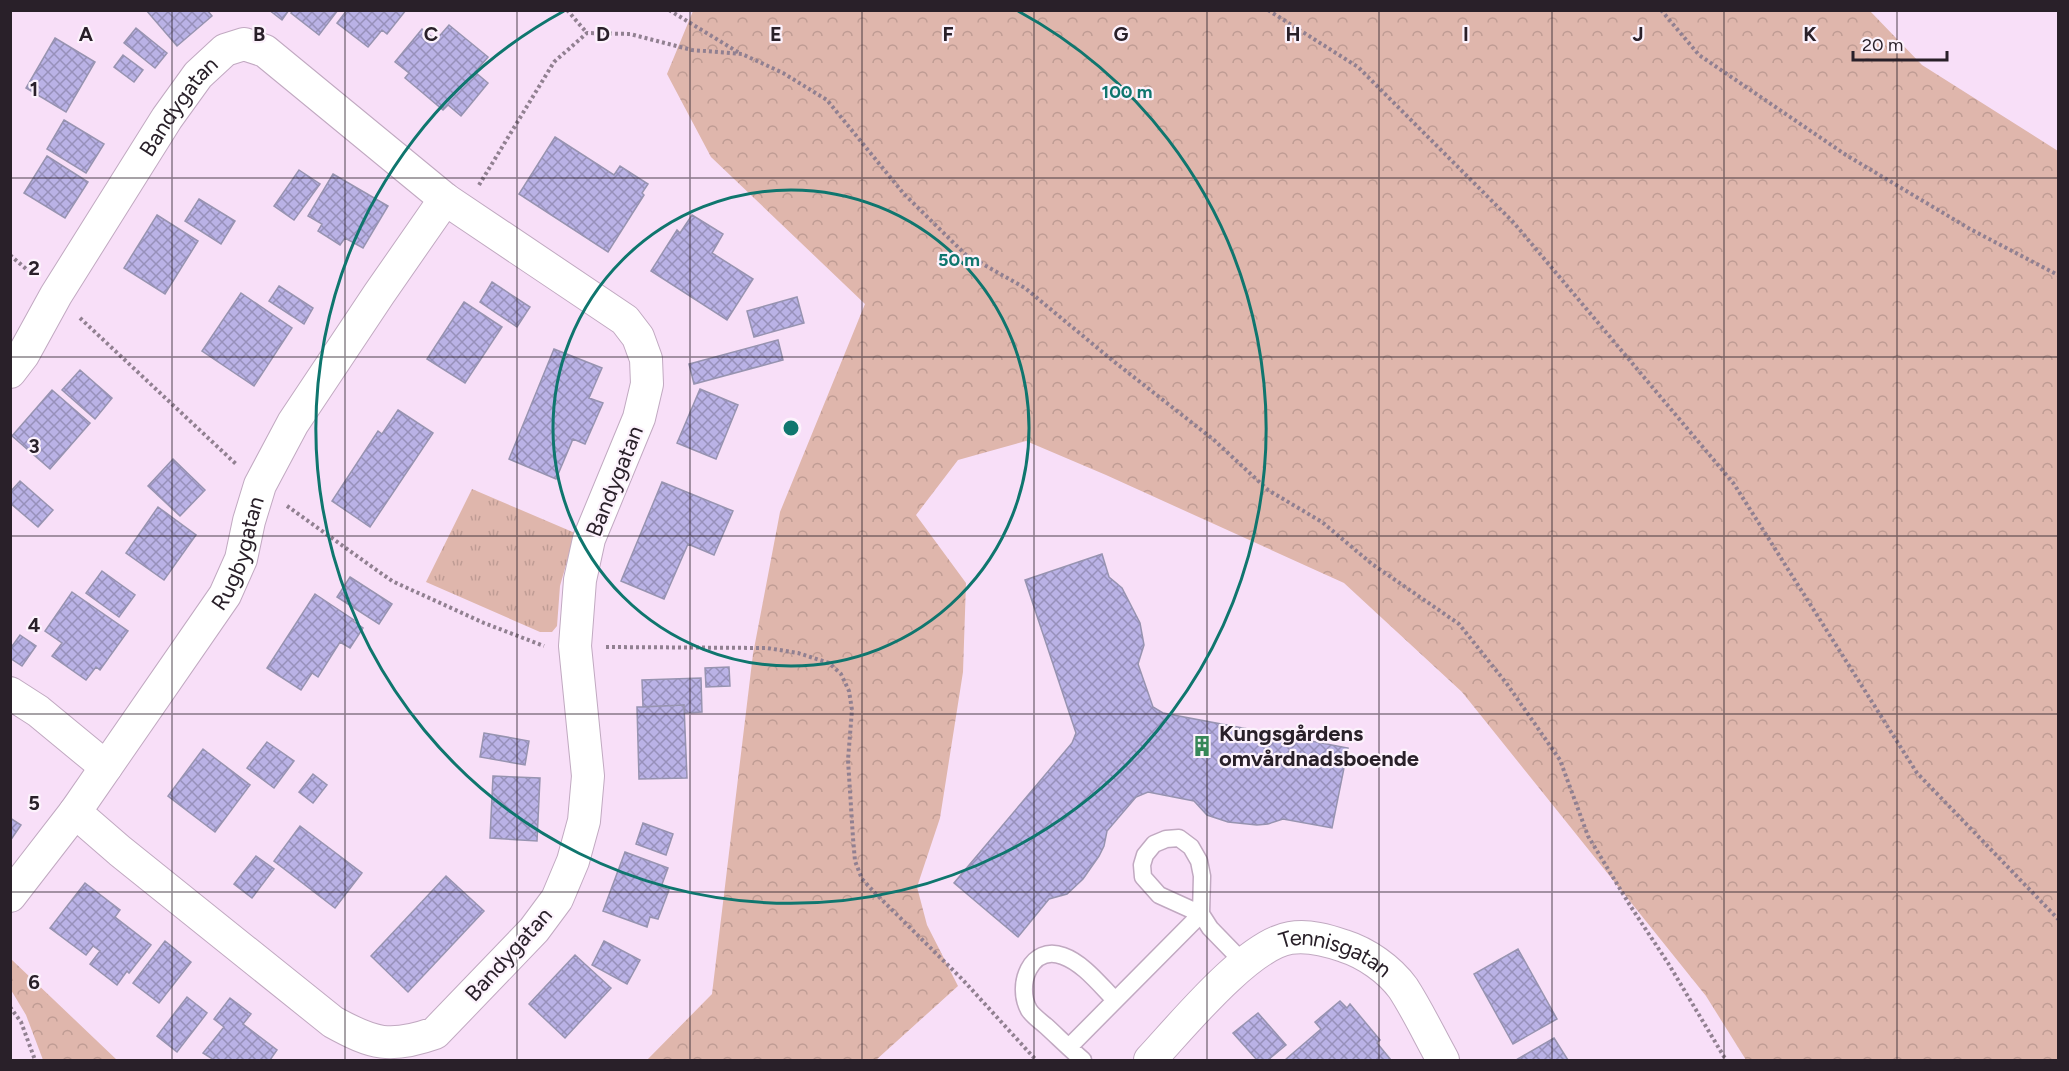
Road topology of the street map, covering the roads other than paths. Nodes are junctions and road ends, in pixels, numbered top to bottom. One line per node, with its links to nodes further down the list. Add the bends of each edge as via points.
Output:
1 (454, 205): 2 (street, Bandygatan, via 265,51 244,44 225,50 198,75 167,118); 4 (street, Rugbygatan, via 379,294 293,423 260,485 241,559 225,595); 5 (street, Bandygatan, via 625,320 638,337 646,358 647,384 639,418 589,539 580,580 575,646 588,776 584,821 557,899 534,930 435,1033 388,1043 361,1037 333,1022)
2 (10, 372)
3 (10, 693): 4 (street)
4 (106, 767): 5 (street, Rugbygatan)
5 (75, 812): 6 (street, Rugbygatan)
6 (10, 896)
7 (1201, 914): 7 (lane, via 1202,876 1191,847 1179,838 1154,844 1145,855 1143,877 1159,895); 8 (lane); 9 (lane)
8 (1244, 963): 12 (street, Tennisgatan); 13 (street, Tennisgatan, via 1263,949 1289,938 1323,938 1359,950 1402,987)
9 (1115, 1000): 10 (lane); 10 (lane, via 1065,956 1041,957 1030,966 1023,981 1030,1011)
10 (1068, 1047): 11 (lane)
11 (1083, 1060)
12 (1150, 1060)
13 (1443, 1060)

